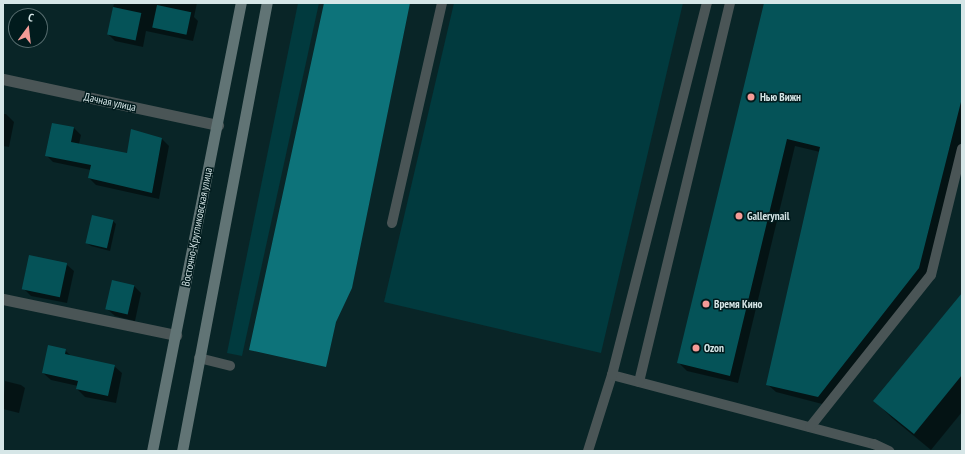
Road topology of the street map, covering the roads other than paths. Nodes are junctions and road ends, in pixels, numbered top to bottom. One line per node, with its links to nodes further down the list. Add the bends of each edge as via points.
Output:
1 (241, 3): 7 (main road, Восточно-Кругликовская улица)
2 (267, 3): 12 (main road)
3 (442, 3): 9 (lane)
4 (707, 3): 14 (lane)
5 (730, 3): 15 (lane)
6 (3, 79): 7 (street, Дачная улица)
7 (218, 125): 11 (main road, Восточно-Кругликовская улица)
8 (962, 149): 16 (lane, via 931,275)
9 (392, 223)
10 (3, 299): 11 (street)
11 (176, 335): 17 (main road, Восточно-Кругликовская улица)
12 (199, 358): 13 (lane); 18 (main road)
13 (230, 366)
14 (612, 375): 15 (lane); 19 (lane)
15 (639, 382): 16 (lane)
16 (810, 427): 20 (lane, via 874,444)
17 (152, 451)
18 (182, 451)
19 (588, 451)
20 (889, 451)

